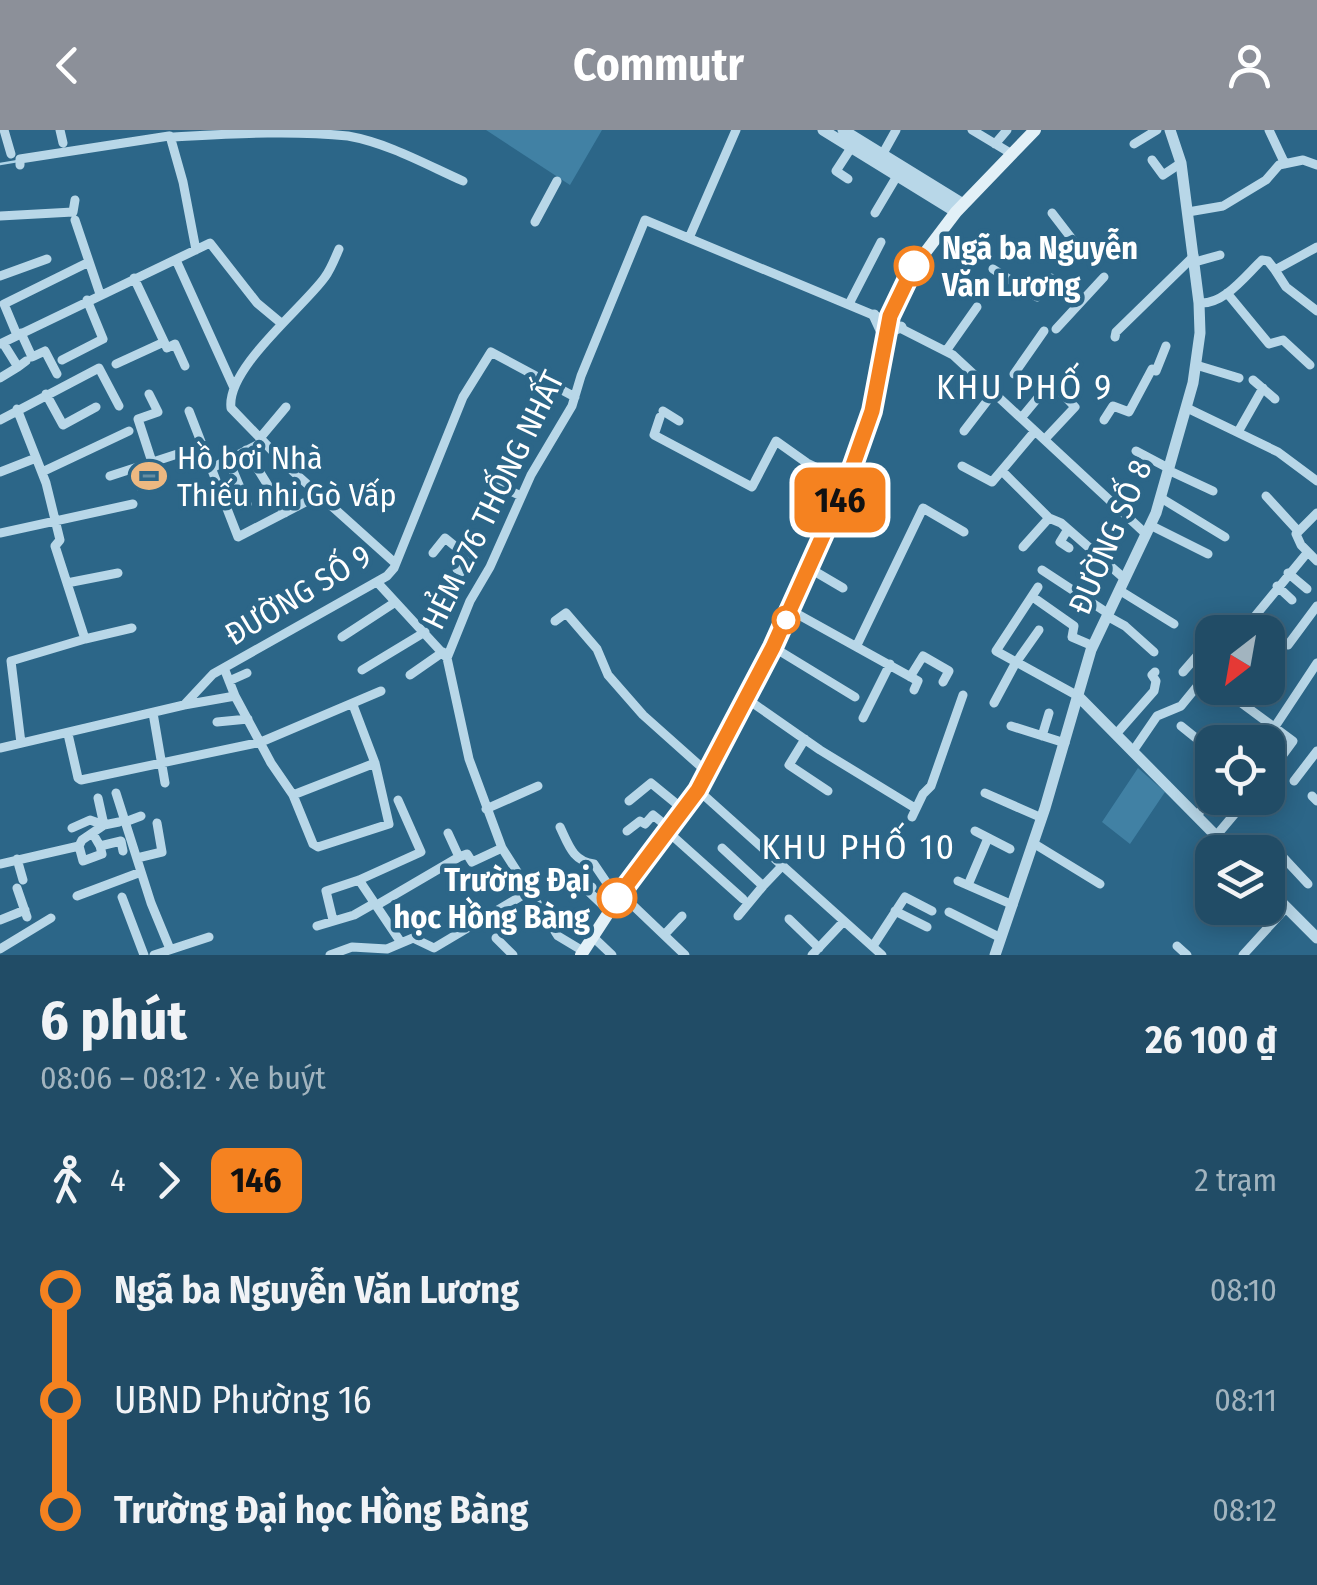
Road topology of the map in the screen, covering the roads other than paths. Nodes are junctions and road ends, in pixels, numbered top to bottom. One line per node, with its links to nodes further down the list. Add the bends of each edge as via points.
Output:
1 (4, 130): 20 (street)
2 (60, 130): 16 (street)
3 (278, 130): 14 (street); 15 (street)
4 (736, 130): 40 (street)
5 (822, 130): 19 (street)
6 (843, 130): 22 (street)
7 (896, 130): 22 (street)
8 (972, 130): 17 (street)
9 (1007, 130): 17 (street)
10 (1035, 130): 21 (main road)
11 (1157, 130): 18 (street)
12 (1170, 130): 24 (street, ĐƯỜNG SỐ 8)
13 (1269, 130): 25 (street)
14 (354, 134): 31 (street)
15 (168, 135): 26 (street, via 20,159); 44 (street)
16 (64, 143)
17 (995, 144): 21 (street)
18 (1134, 144)
19 (851, 148): 22 (street); 29 (street, via 836,171)
20 (11, 154)
21 (1012, 154): 33 (main road)
22 (880, 159): 28 (street); 33 (street)
23 (1152, 160): 24 (street, via 1162,175)
24 (1181, 163): 35 (street, ĐƯỜNG SỐ 8)
25 (1285, 164): 27 (street); 35 (street, via 1224,206)
26 (20, 165)
27 (1317, 165)
28 (897, 176): 33 (street); 36 (street)
29 (848, 179)
30 (557, 180): 39 (street)
31 (464, 181)
32 (75, 200): 37 (street, via 73,212)
33 (960, 208): 68 (main road, via 914,266)
34 (1052, 212): 45 (street)
35 (1188, 212): 48 (street, ĐƯỜNG SỐ 8)
36 (874, 213)
37 (0, 216)
38 (75, 220): 50 (street)
39 (535, 222)
40 (689, 238): 63 (street, HẺM 276 THỐNG NHẤT); 93 (street, HẺM 276 THỐNG NHẤT, via 646,220)
41 (882, 242): 63 (street)
42 (1317, 247): 52 (street)
43 (340, 249): 67 (street, via 325,278)
44 (196, 250): 49 (street); 67 (street, via 212,243)
45 (1082, 252)
46 (1220, 255): 48 (street)
47 (47, 259): 53 (street)
48 (1195, 259): 62 (street, ĐƯỜNG SỐ 8); 72 (street)
49 (176, 260): 55 (street); 88 (street)
50 (87, 263): 57 (street); 71 (street, via 4,304)
51 (993, 269): 59 (street)
52 (1276, 270): 58 (street, via 1262,260); 65 (street)
53 (0, 276)
54 (1104, 277): 61 (street)
55 (134, 278): 57 (street); 74 (street)
56 (1051, 278): 61 (street)
57 (100, 294): 60 (street)
58 (1227, 294): 62 (street); 81 (street, via 1269,344 1283,340)
59 (1038, 297)
60 (88, 300): 71 (street); 78 (street, via 102,339)
61 (1078, 303): 69 (street)
62 (1199, 303): 80 (street, ĐƯỜNG SỐ 8)
63 (849, 304): 66 (street, HẺM 276 THỐNG NHẤT)
64 (976, 308): 77 (street)
65 (1317, 312)
66 (874, 315): 68 (street, HẺM 276 THỐNG NHẤT); 73 (street)
67 (281, 323): 88 (street)
68 (894, 325): 73 (main road); 77 (street, HẺM 276 THỐNG NHẤT)
69 (1056, 329)
70 (1044, 332): 84 (street)
71 (19, 334): 75 (street); 83 (street, via 32,356 45,350)
72 (1114, 336)
73 (885, 338): 126 (main road, via 872,411)
74 (164, 342): 79 (street); 82 (street, via 167,348 175,344)
75 (1, 343): 85 (street, via 22,364)
76 (1166, 346): 103 (street, via 1129,412 1113,406)
77 (946, 351): 90 (street, HẺM 276 THỐNG NHẤT)
78 (62, 360)
79 (116, 364)
80 (1196, 365): 86 (street); 98 (street, ĐƯỜNG SỐ 8)
81 (1313, 365)
82 (186, 366)
83 (57, 374)
84 (1014, 374)
85 (0, 378)
86 (1238, 378)
87 (1253, 380): 89 (street)
88 (234, 388): 110 (street, via 231,408)
89 (1263, 388): 94 (street); 108 (street)
90 (994, 392): 101 (street, HẺM 276 THỐNG NHẤT); 106 (street)
91 (46, 394): 95 (street, via 63,425); 96 (street, via 98,368); 99 (street)
92 (149, 394): 116 (street, via 158,412 138,419)
93 (575, 397): 130 (street, HẺM 276 THỐNG NHẤT); 154 (street, ĐƯỜNG SỐ 9, via 491,352 463,397)
94 (1274, 399)
95 (96, 406)
96 (119, 406)
97 (286, 407): 110 (street)
98 (1187, 408): 108 (street); 119 (street, ĐƯỜNG SỐ 8)
99 (17, 409): 102 (street); 114 (street)
100 (189, 412): 111 (street)
101 (1022, 417): 107 (street, HẺM 276 THỐNG NHẤT); 109 (street, via 1050,382 1075,406)
102 (1, 418)
103 (1104, 420)
104 (679, 421): 126 (street, via 661,414 654,435 752,487 776,441)
105 (128, 431): 121 (street)
106 (964, 431)
107 (1036, 432): 109 (street, HẺM 276 THỐNG NHẤT); 122 (street)
108 (1238, 432): 125 (street)
109 (1045, 439): 141 (street, HẺM 276 THỐNG NHẤT)
110 (262, 440): 112 (street); 129 (street)
111 (202, 446): 116 (street); 118 (street)
112 (246, 450): 115 (street); 136 (street)
113 (1136, 451): 119 (street)
114 (36, 458): 120 (street); 121 (street)
115 (228, 459): 118 (street); 135 (street)
116 (152, 462): 123 (street)
117 (962, 466): 122 (street, via 992,482)
118 (210, 469): 136 (street, via 238,537)
119 (1170, 470): 128 (street); 132 (street, ĐƯỜNG SỐ 8)
120 (0, 472)
121 (42, 472): 139 (street)
122 (1002, 472): 138 (street)
123 (110, 476)
124 (488, 480): 127 (street)
125 (1317, 481)
126 (847, 482): 155 (main road)
127 (503, 488): 130 (street); 133 (street)
128 (1212, 491)
129 (319, 495): 136 (street); 154 (street)
130 (521, 496): 186 (street, HẺM 276 THỐNG NHẤT)
131 (1266, 496): 142 (street)
132 (1161, 498): 141 (street, ĐƯỜNG SỐ 8); 145 (street)
133 (497, 500)
134 (133, 504): 139 (street)
135 (246, 504)
136 (285, 513)
137 (1317, 513): 142 (street)
138 (1048, 518): 140 (street); 147 (street)
139 (56, 520): 144 (street); 161 (street, via 55,546)
140 (1068, 529): 148 (street, via 1060,542); 162 (street)
141 (1148, 530): 151 (street, HẺM 276 THỐNG NHẤT); 162 (street, ĐƯỜNG SỐ 8)
142 (1298, 531): 149 (street)
143 (964, 532): 182 (street, via 924,508)
144 (0, 533)
145 (1226, 537)
146 (480, 539): 152 (street)
147 (1023, 547)
148 (1069, 548)
149 (1307, 552): 153 (street); 159 (street)
150 (433, 553): 152 (street, via 444,538)
151 (1208, 554)
152 (467, 556): 157 (street)
153 (1317, 561)
154 (395, 562): 160 (street, ĐƯỜNG SỐ 9)
155 (809, 568): 165 (street); 171 (main road)
156 (1042, 570): 172 (street)
157 (461, 572)
158 (118, 573): 161 (street)
159 (1288, 573): 164 (street); 166 (street)
160 (377, 582): 169 (street); 193 (street, ĐƯỜNG SỐ 9)
161 (67, 583): 180 (street)
162 (1122, 585): 172 (street, ĐƯỜNG SỐ 8); 175 (street)
163 (1038, 586): 190 (street, via 996,650)
164 (1276, 586): 168 (street); 173 (street)
165 (843, 588)
166 (1307, 589)
167 (1037, 600): 183 (street, via 1074,626 1072,637)
168 (1292, 600)
169 (394, 603): 178 (street); 179 (street)
170 (1317, 606): 181 (street)
171 (790, 610): 182 (street); 184 (main road)
172 (1108, 615): 183 (street, ĐƯỜNG SỐ 8); 185 (street)
173 (1255, 615)
174 (555, 621): 237 (street, via 566,613 643,715)
175 (1174, 624)
176 (132, 628): 180 (street)
177 (1039, 630): 190 (street)
178 (424, 632): 186 (street); 194 (street)
179 (342, 637)
180 (85, 639): 229 (street, via 11,661)
181 (1285, 642)
182 (857, 645): 189 (street)
183 (1093, 646): 207 (street, ĐƯỜNG SỐ 8)
184 (773, 647): 208 (street); 209 (main road)
185 (1154, 652)
186 (445, 655): 198 (street); 249 (street)
187 (1195, 659): 188 (street)
188 (1192, 663): 192 (street); 196 (street)
189 (890, 664): 199 (street); 216 (street)
190 (1014, 664): 207 (street); 210 (street)
191 (1316, 664): 219 (street)
192 (1195, 665)
193 (224, 668): 200 (street, ĐƯỜNG SỐ 9); 213 (street, ĐƯỜNG SỐ 9)
194 (362, 670)
195 (1155, 672): 222 (street, via 1154,690)
196 (1183, 672)
197 (247, 673): 200 (street)
198 (410, 675)
199 (910, 677): 201 (street, via 923,656 949,671); 203 (street, via 918,681)
200 (229, 681): 206 (street, ĐƯỜNG SỐ 9)
201 (942, 682)
202 (1195, 688): 233 (street, via 1180,706 1157,716)
203 (914, 690)
204 (381, 692): 211 (street)
205 (963, 695): 227 (street, via 930,786 913,812)
206 (235, 696): 213 (street, ĐƯỜNG SỐ 9); 217 (street)
207 (1078, 696): 222 (street); 230 (street, ĐƯỜNG SỐ 8)
208 (855, 697)
209 (747, 699): 227 (street); 237 (main road)
210 (994, 703)
211 (352, 705): 228 (street); 236 (street)
212 (1247, 705): 219 (street)
213 (184, 706): 214 (street, ĐƯỜNG SỐ 9)
214 (153, 713): 224 (street, ĐƯỜNG SỐ 9); 235 (street)
215 (1049, 713): 225 (street)
216 (862, 718)
217 (248, 719): 218 (street); 228 (street)
218 (217, 722)
219 (1276, 725)
220 (1011, 726): 225 (street)
221 (1181, 726): 226 (street)
222 (1117, 733): 233 (street)
223 (1285, 733): 234 (street, via 1294,741)
224 (68, 734): 229 (street, ĐƯỜNG SỐ 9); 235 (street, via 79,780)
225 (1042, 736): 230 (street)
226 (1195, 738)
227 (805, 739): 242 (street, via 789,765)
228 (260, 742): 235 (street); 245 (street)
229 (21, 743): 231 (street, ĐƯỜNG SỐ 9)
230 (1065, 743): 254 (street, ĐƯỜNG SỐ 8)
231 (0, 748)
232 (1317, 750): 238 (street)
233 (1133, 751): 253 (street)
234 (1285, 752)
235 (162, 763): 239 (street)
236 (375, 763): 245 (street); 245 (street, via 388,827 315,846)
237 (708, 774): 241 (main road)
238 (1294, 781)
239 (165, 783)
240 (538, 786): 249 (street)
241 (698, 790): 250 (main road); 280 (street)
242 (828, 792)
243 (116, 793): 255 (street)
244 (985, 793): 254 (street)
245 (293, 795)
246 (98, 798): 257 (street)
247 (398, 800): 282 (street, via 422,852)
248 (629, 801): 250 (street, via 651,783)
249 (486, 809): 270 (street)
250 (684, 810): 260 (main road)
251 (1234, 815): 266 (street)
252 (141, 816): 255 (street)
253 (1197, 816): 265 (street)
254 (1042, 818): 268 (street, ĐƯỜNG SỐ 8)
255 (122, 822): 257 (street); 276 (street)
256 (156, 824): 276 (street, via 162,852)
257 (104, 825): 259 (street, via 90,820); 264 (street)
258 (560, 827): 288 (street, via 571,852 594,864)
259 (72, 828)
260 (668, 830): 261 (street, via 653,816); 288 (main road); 291 (street)
261 (628, 832)
262 (975, 832): 267 (street)
263 (448, 833): 275 (street)
264 (93, 834): 269 (street); 273 (street)
265 (1215, 835)
266 (1217, 835)
267 (988, 838): 272 (street); 293 (street, via 963,883)
268 (1034, 843): 283 (street); 293 (street, ĐƯỜNG SỐ 8)
269 (79, 846): 273 (street, via 82,861); 277 (street)
270 (502, 848): 275 (street, via 472,862 467,854); 287 (street)
271 (722, 848): 285 (street)
272 (1010, 849)
273 (101, 850): 274 (street, via 120,841)
274 (123, 851)
275 (458, 857): 292 (street)
276 (137, 858): 281 (street)
277 (17, 859): 279 (street); 302 (street, via 26,914)
278 (1285, 859): 284 (street)
279 (0, 864)
280 (782, 866): 285 (street); 305 (street)
281 (141, 872): 289 (street); 318 (street)
282 (360, 880): 292 (street); 303 (street, via 326,891)
283 (1100, 884)
284 (1308, 884)
285 (763, 886): 300 (street)
286 (592, 887): 295 (street, via 589,892)
287 (528, 892): 314 (street, via 434,948 413,938); 320 (street, via 558,936)
288 (619, 895): 295 (main road); 308 (street)
289 (78, 896)
290 (122, 898): 321 (street)
291 (743, 899)
292 (376, 904): 303 (street); 314 (street)
293 (1013, 905): 312 (street, ĐƯỜNG SỐ 8)
294 (1286, 909): 313 (street); 330 (street)
295 (608, 911): 310 (main road)
296 (895, 911): 297 (street, via 905,897); 307 (street); 315 (street)
297 (932, 911)
298 (949, 912): 312 (street)
299 (682, 916): 308 (street)
300 (738, 916)
301 (51, 918): 317 (street)
302 (0, 920)
303 (334, 920): 306 (street)
304 (789, 920): 319 (street)
305 (844, 920): 315 (street); 319 (street)
306 (318, 926)
307 (927, 927)
308 (665, 934): 326 (street)
309 (209, 936): 318 (street)
310 (592, 936): 320 (main road); 325 (street)
311 (496, 938): 324 (street)
312 (1001, 938): 328 (street, ĐƯỜNG SỐ 8)
313 (1317, 938)
314 (400, 941): 323 (street, via 387,949 352,947)
315 (873, 946): 327 (street)
316 (1177, 946): 329 (street)
317 (0, 949)
318 (176, 950): 322 (street)
319 (816, 952)
320 (582, 953)
321 (144, 955)
322 (154, 955)
323 (330, 955)
324 (513, 955)
325 (612, 955)
326 (685, 955)
327 (882, 955)
328 (995, 955)
329 (1187, 955)
330 (1244, 955)

